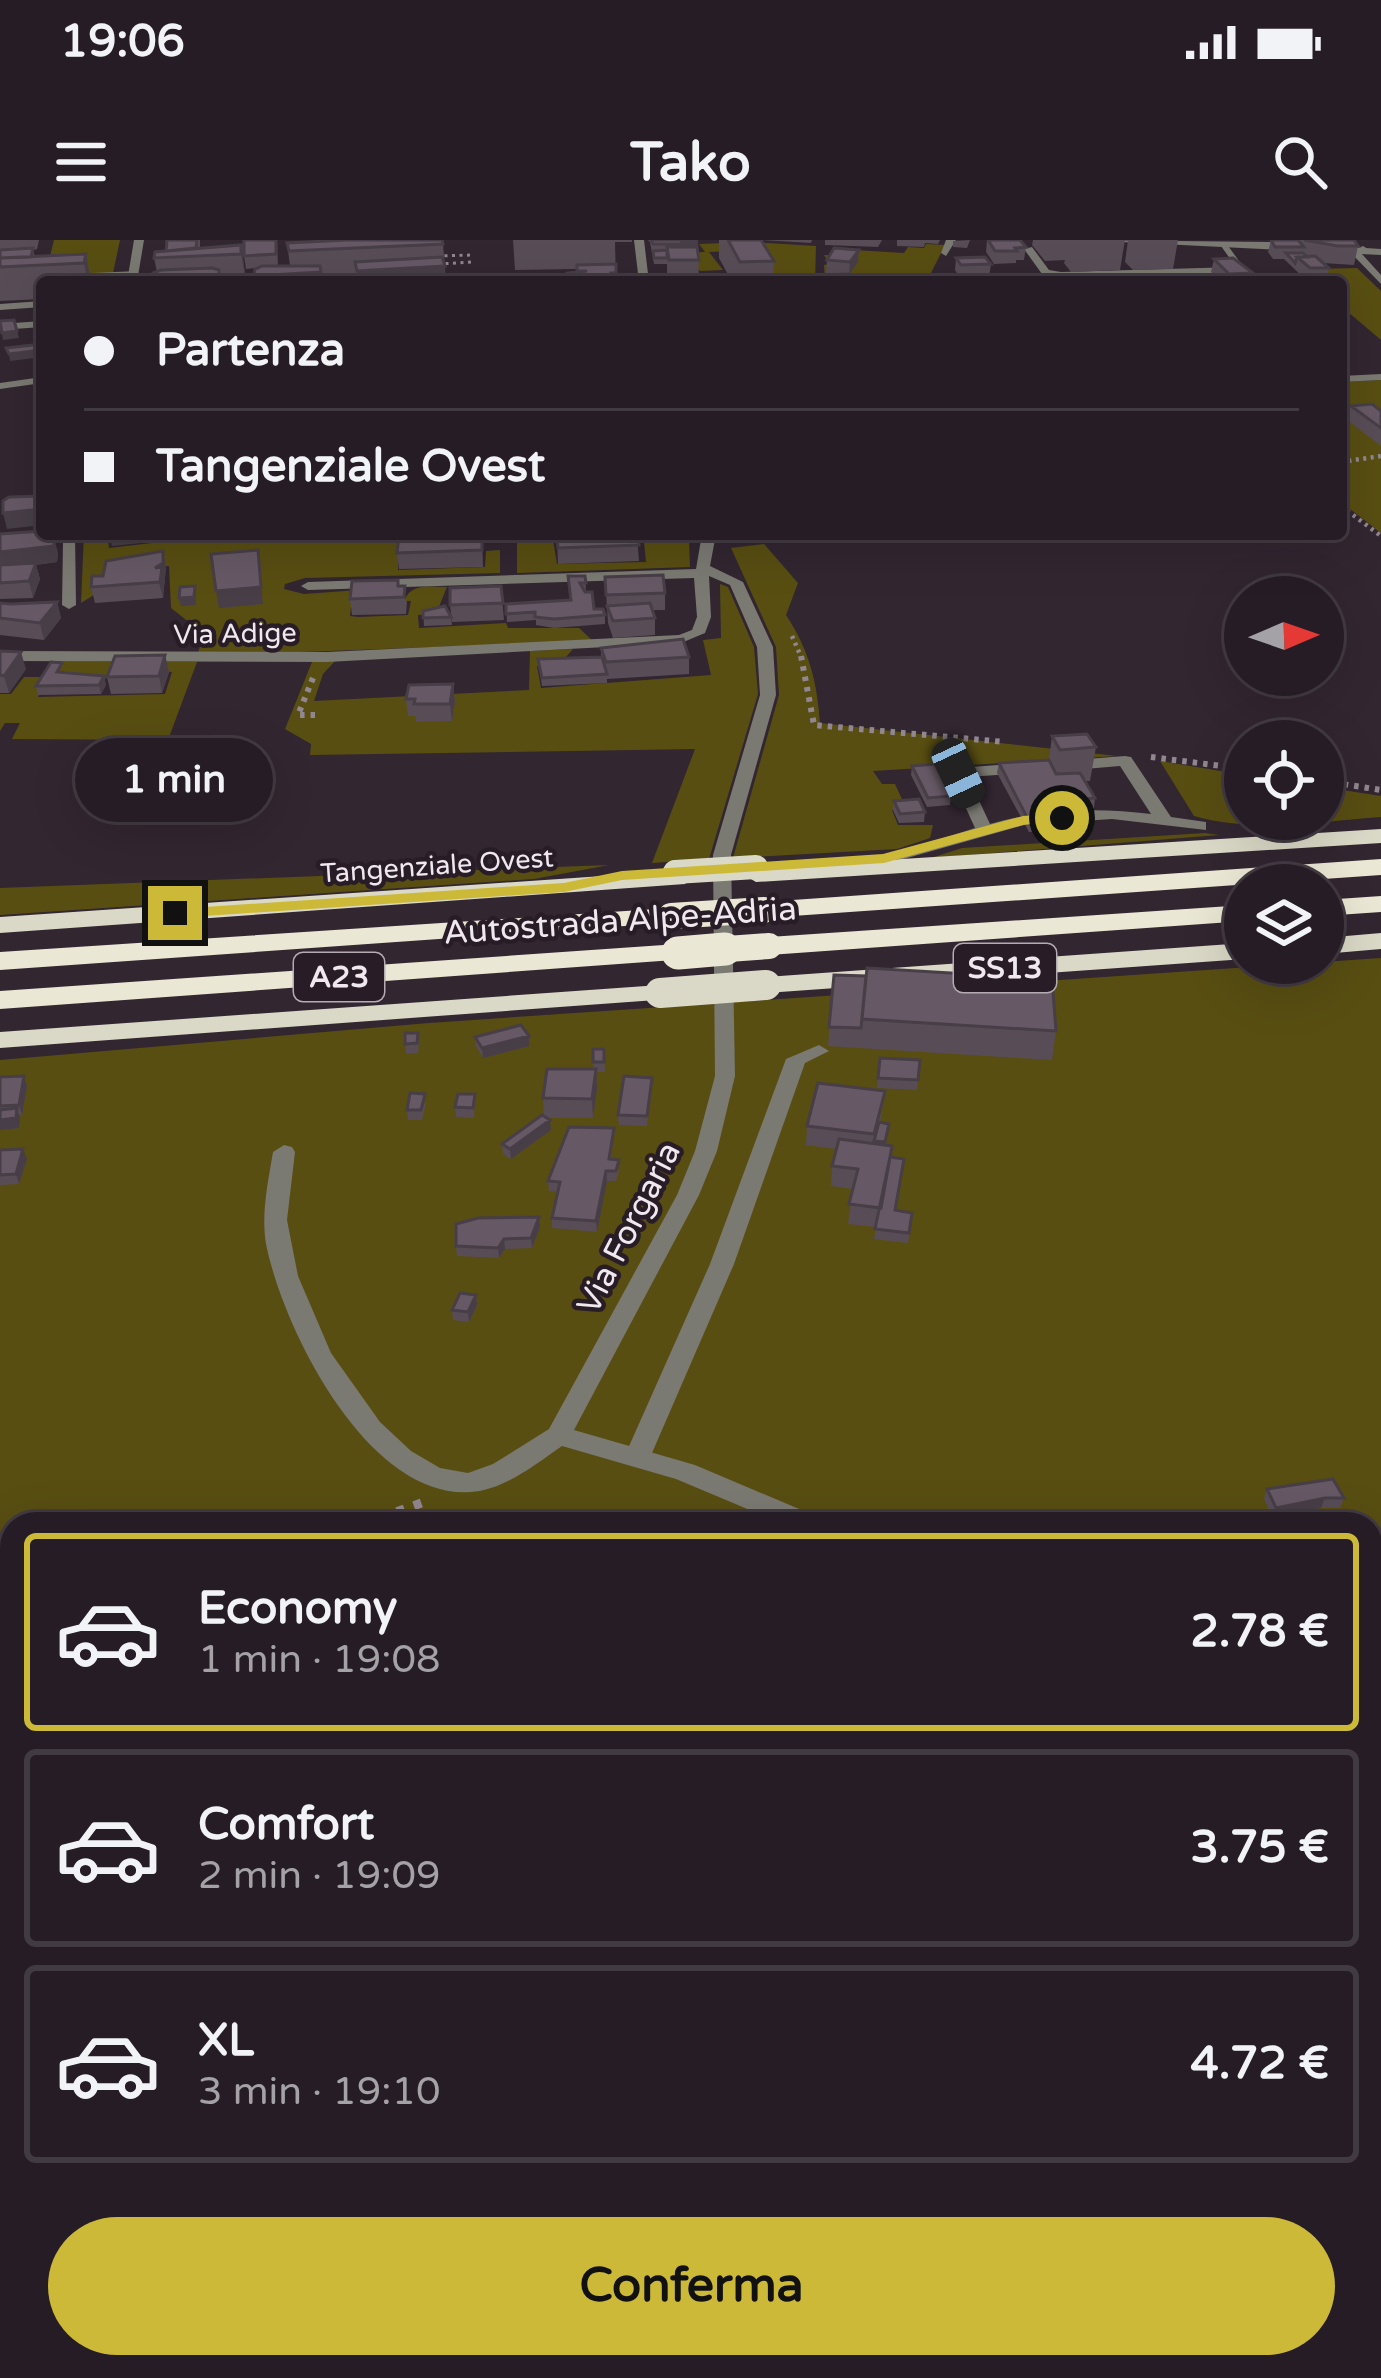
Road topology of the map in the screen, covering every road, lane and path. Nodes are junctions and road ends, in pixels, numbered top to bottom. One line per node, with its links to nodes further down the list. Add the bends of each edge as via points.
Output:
1 (139, 240): 14 (street)
2 (951, 240): 11 (street)
3 (1086, 240): 7 (street)
4 (639, 242): 6 (street); 15 (street)
5 (1331, 242): 7 (street); 9 (street)
6 (658, 243)
7 (1231, 246): 8 (street, via 1243,269 1060,274 1046,272); 16 (street)
8 (1029, 249)
9 (1363, 249): 10 (street); 19 (street, via 1355,252)
10 (1381, 252)
11 (946, 253)
12 (426, 256): 13 (path, via 473,259)
13 (439, 264)
14 (133, 276)
15 (643, 276)
16 (1258, 276)
17 (36, 279): 18 (street)
18 (0, 280)
19 (1381, 281)
20 (36, 305): 21 (street)
21 (0, 308)
22 (36, 323): 23 (street)
23 (0, 326)
24 (1381, 376): 25 (street)
25 (1347, 379)
26 (36, 381): 27 (street)
27 (0, 386)
28 (1381, 456): 29 (path)
29 (1347, 461)
30 (1347, 510): 31 (path)
31 (1381, 536)
32 (36, 538): 35 (street)
33 (70, 540): 38 (street)
34 (710, 540): 36 (street)
35 (0, 541)
36 (704, 571): 37 (street); 39 (street, via 736,582); 41 (street, Via Adige, via 698,633)
37 (308, 586)
38 (69, 604)
39 (747, 605): 43 (path, via 787,628 799,645 814,725); 68 (street, Via Forgaria, via 765,647 768,695 722,855 727,1033 717,1112 688,1195)
40 (0, 656): 41 (street, Via Adige)
41 (327, 657): 42 (path, via 298,715)
42 (315, 715)
43 (1020, 744)
44 (1132, 754): 45 (path)
45 (1224, 767)
46 (1344, 784): 47 (path)
47 (1381, 790)
48 (1164, 820): 50 (street); 51 (street, via 1079,816); 51 (street, via 1125,761 958,773)
49 (1381, 825): 50 (highway, via 1250,832)
50 (1200, 826)
51 (986, 832): 53 (street)
52 (1381, 836): 55 (highway, Tangenziale Ovest)
53 (900, 855): 55 (highway)
54 (1381, 867): 63 (highway, Autostrada Alpe-Adria / A23, bridge)
55 (756, 871): 59 (highway, Tangenziale Ovest, bridge)
56 (1381, 904): 57 (highway)
57 (1344, 907)
58 (1224, 914): 64 (highway, Autostrada Alpe-Adria / A23, bridge)
59 (0, 925)
60 (1381, 941): 61 (highway)
61 (1344, 944)
62 (1224, 952): 65 (highway, SS13, bridge)
63 (0, 961)
64 (0, 1000)
65 (0, 1040)
66 (819, 1051): 69 (street, via 796,1059 722,1264)
67 (284, 1152): 68 (street, via 274,1217 290,1287 342,1392 388,1450 434,1476 470,1484)
68 (558, 1436): 69 (street)
69 (639, 1453): 70 (street)
70 (785, 1512)

